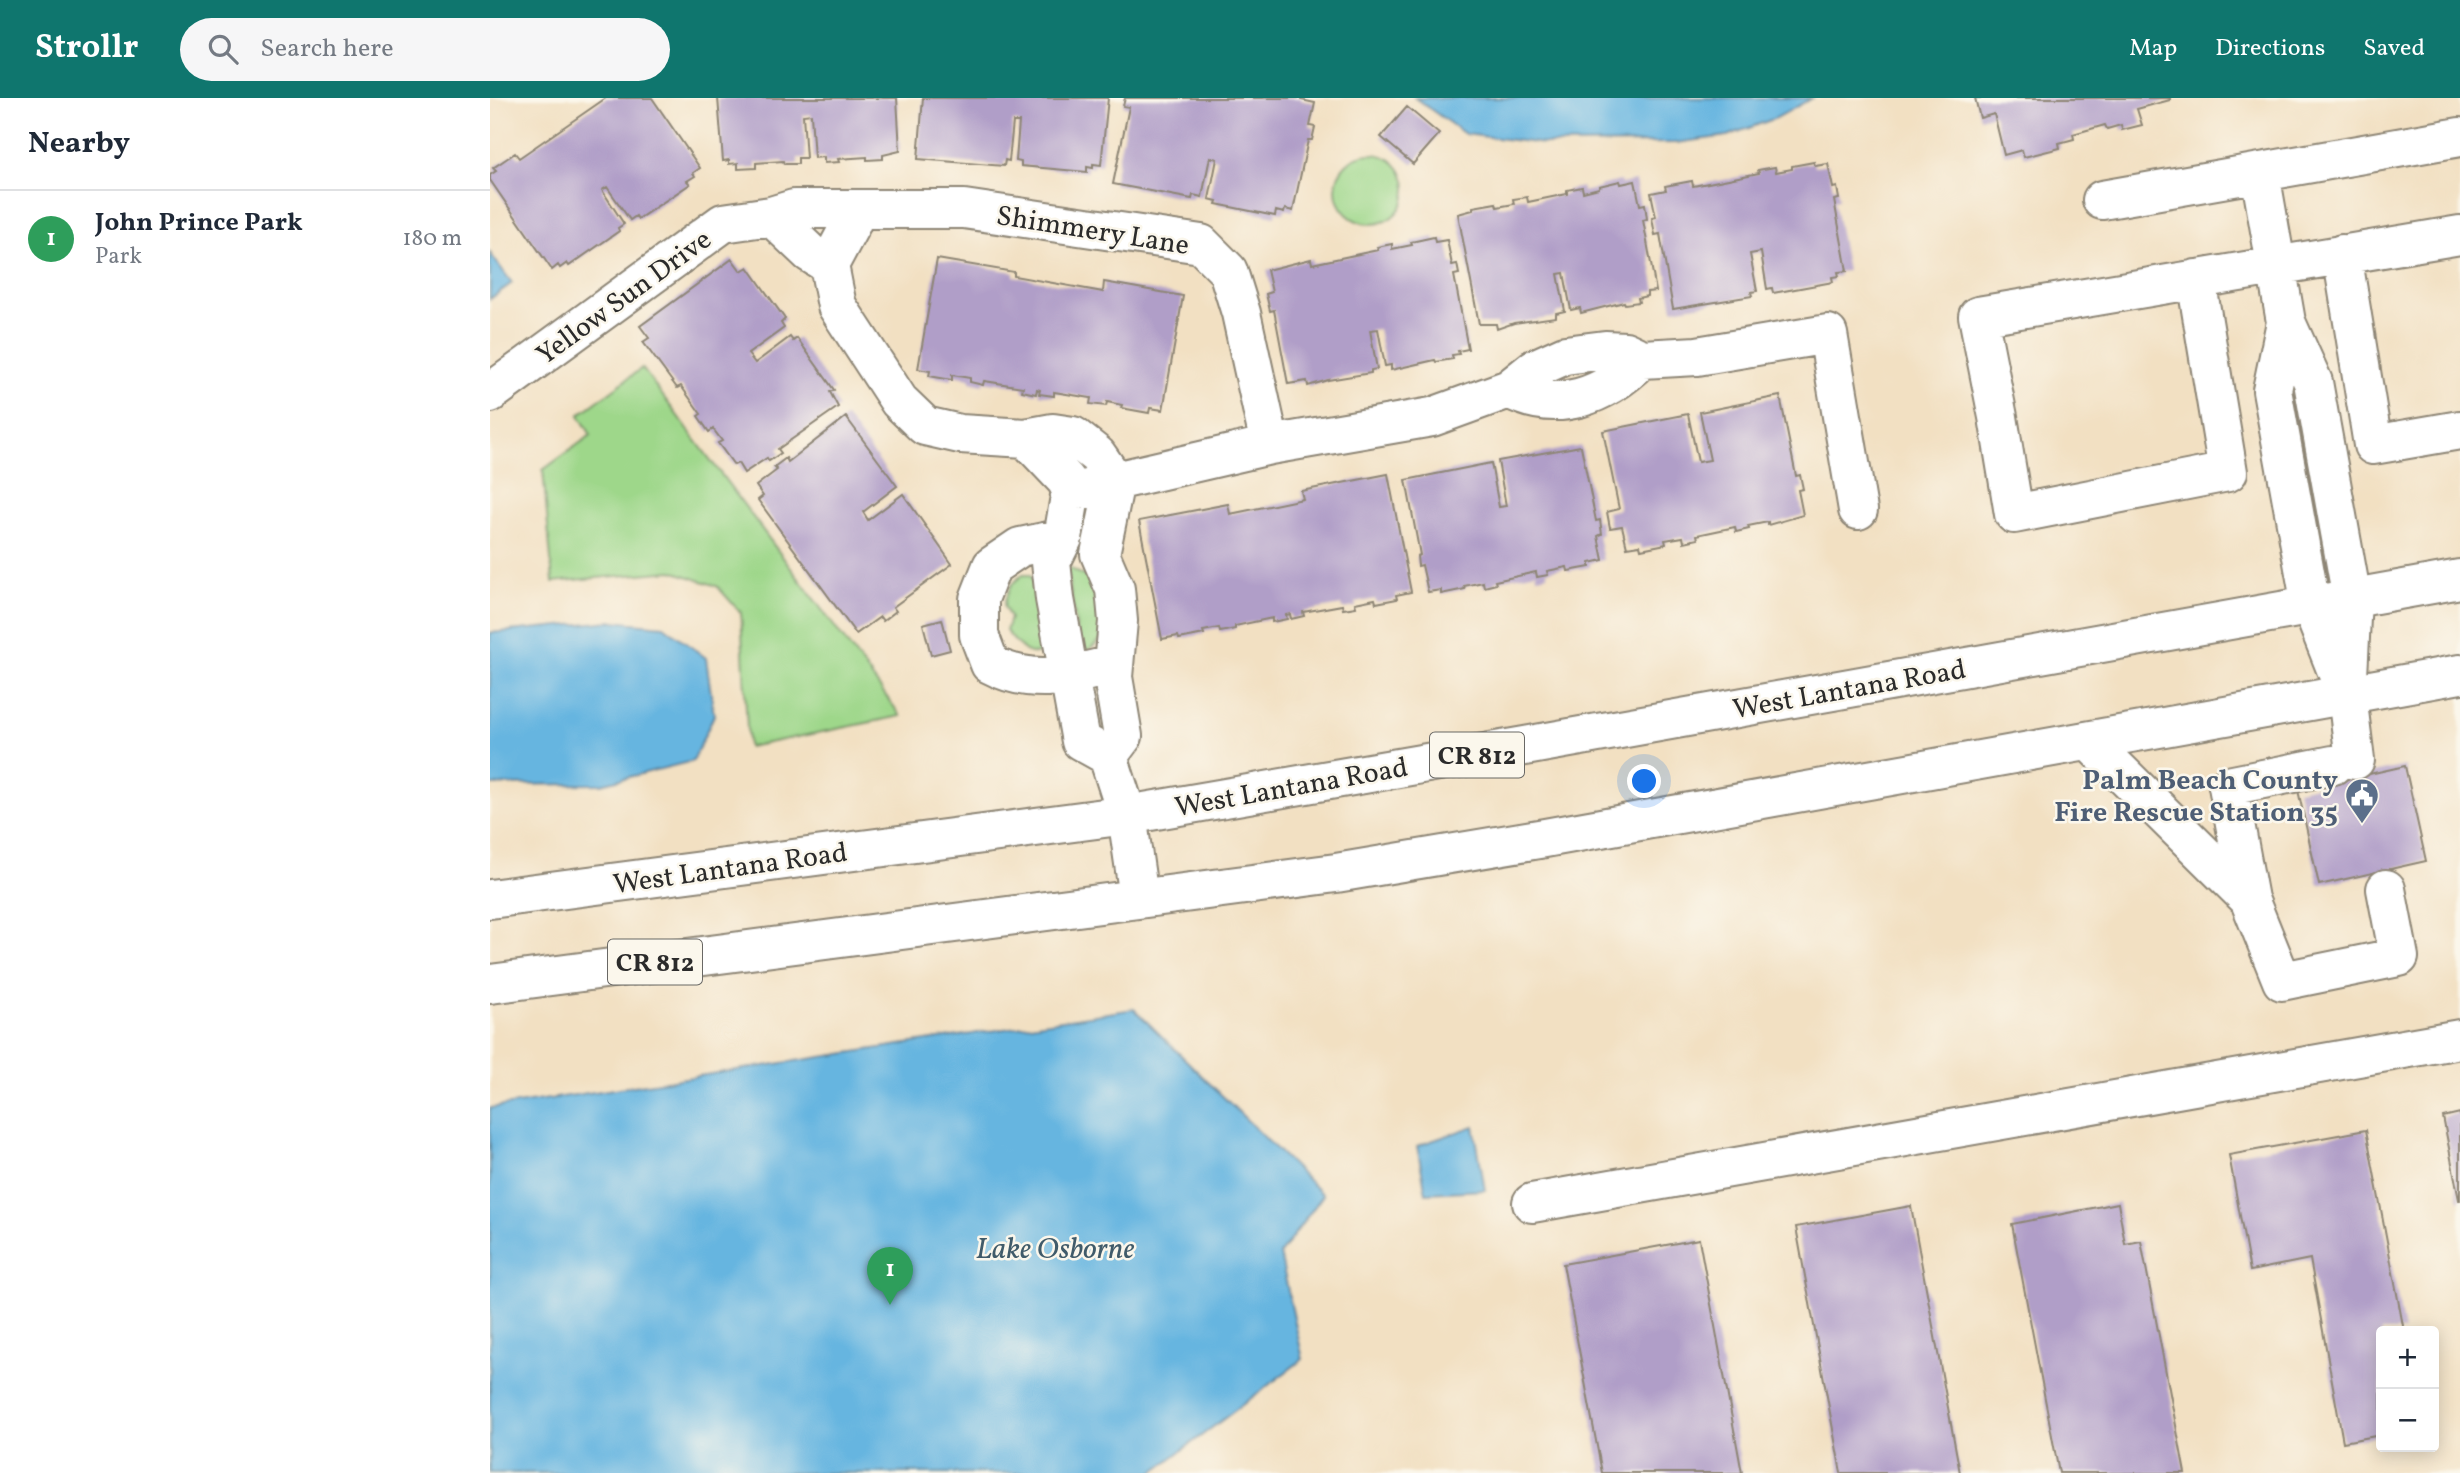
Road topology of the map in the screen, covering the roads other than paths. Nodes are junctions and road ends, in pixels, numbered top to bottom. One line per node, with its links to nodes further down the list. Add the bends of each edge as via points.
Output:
1 (2460, 137): 2 (main road)
2 (2260, 173): 3 (main road); 9 (main road)
3 (2102, 200)
4 (853, 210): 5 (main road, Shimmery Lane, via 794,209); 8 (main road, via 852,222); 15 (main road, Shimmery Lane, via 964,209 1201,244 1228,271)
5 (771, 216): 8 (main road); 12 (main road, Yellow Sun Drive, via 723,223)
6 (2460, 235): 7 (main road)
7 (2342, 254): 9 (main road); 13 (main road, via 2374,445)
8 (829, 265): 14 (main road, via 837,306 899,401 925,426 961,434)
9 (2276, 265): 10 (main road); 11 (main road)
10 (2196, 279): 10 (main road, via 1978,316 2014,514 2228,472)
11 (2286, 323): 22 (main road, via 2313,382); 23 (main road, via 2272,390)
12 (490, 393)
13 (2460, 430)
14 (1026, 438): 16 (main road, via 1053,433 1073,436 1097,455); 17 (main road)
15 (1270, 445): 16 (main road); 18 (main road, via 1432,417 1509,389 1550,402 1580,398 1615,382 1642,359 1697,356 1828,334)
16 (1115, 481): 17 (main road); 20 (main road)
17 (1072, 490): 19 (main road)
18 (1858, 510)
19 (1063, 538): 20 (main road); 26 (main road, via 1051,562); 26 (main road, via 1020,547 992,566 979,599 979,635 990,664 1006,673 1050,679)
20 (1100, 554): 24 (main road, via 1115,589 1118,621)
21 (2460, 579): 22 (main road, West Lantana Road / CR 812)
22 (2352, 599): 23 (main road, West Lantana Road / CR 812); 27 (main road)
23 (2311, 606): 27 (main road); 30 (main road, West Lantana Road / CR 812)
24 (1112, 665): 26 (main road); 29 (main road, via 1123,736)
25 (2460, 674): 27 (main road, CR 812)
26 (1069, 676): 29 (main road, via 1082,741)
27 (2347, 695): 28 (main road, CR 812); 34 (main road, via 2350,770 2228,786)
28 (2089, 741): 32 (main road, CR 812, via 1485,849); 34 (main road)
29 (1108, 756): 30 (main road)
30 (1127, 815): 32 (main road); 33 (main road, West Lantana Road / CR 812)
31 (2386, 889): 34 (main road, via 2399,957 2282,981)
32 (1139, 898): 35 (main road, CR 812)
33 (490, 899)
34 (2249, 900)
35 (490, 984)
36 (2460, 1040): 37 (main road)
37 (1532, 1203)

